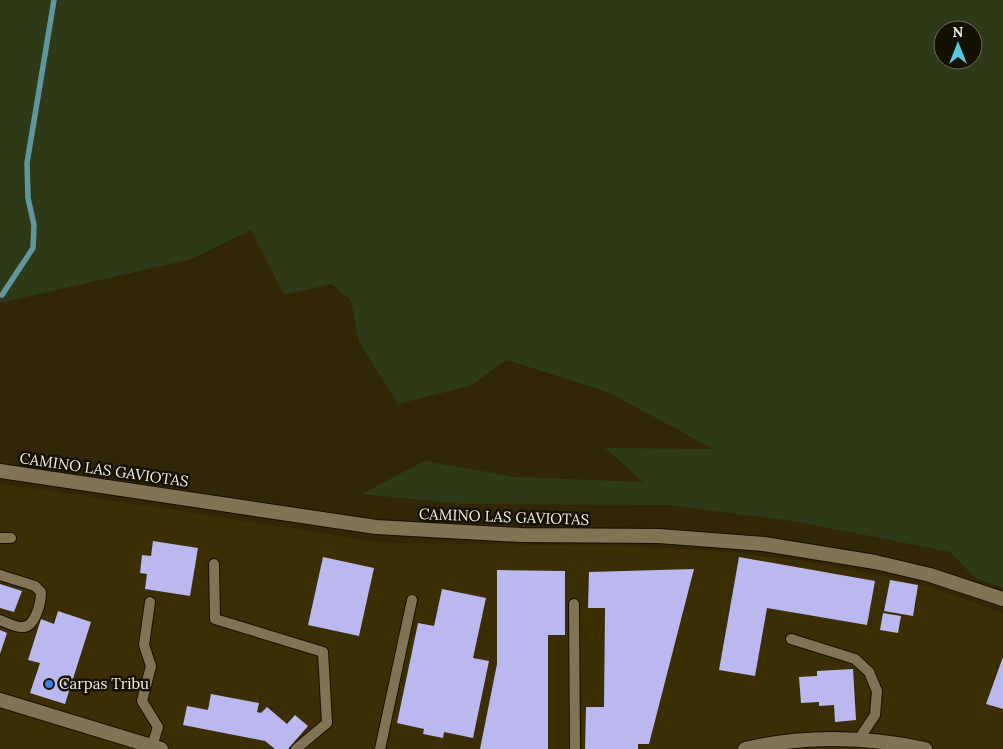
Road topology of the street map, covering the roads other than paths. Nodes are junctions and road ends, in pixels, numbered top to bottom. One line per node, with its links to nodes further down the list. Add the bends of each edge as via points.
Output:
1 (0, 471): 6 (street, CAMINO LAS GAVIOTAS, via 376,527 521,535 659,536 764,544 875,562 930,575)
2 (0, 538): 3 (lane)
3 (12, 538)
4 (214, 564): 15 (lane, via 215,619 323,652 327,723)
5 (0, 575): 10 (lane, via 35,586 41,592 41,600 28,626 22,628)
6 (1003, 599)
7 (412, 600): 16 (lane)
8 (150, 602): 14 (lane, via 144,645 151,666 142,701 158,727)
9 (574, 604): 17 (lane)
10 (0, 620)
11 (790, 639): 13 (lane, via 855,659 870,672 877,691 875,715)
12 (0, 700): 14 (street)
13 (859, 739): 18 (street, via 795,740); 19 (street)
14 (157, 748)
15 (296, 749)
16 (380, 749)
17 (575, 749)
18 (744, 749)
19 (924, 749)

